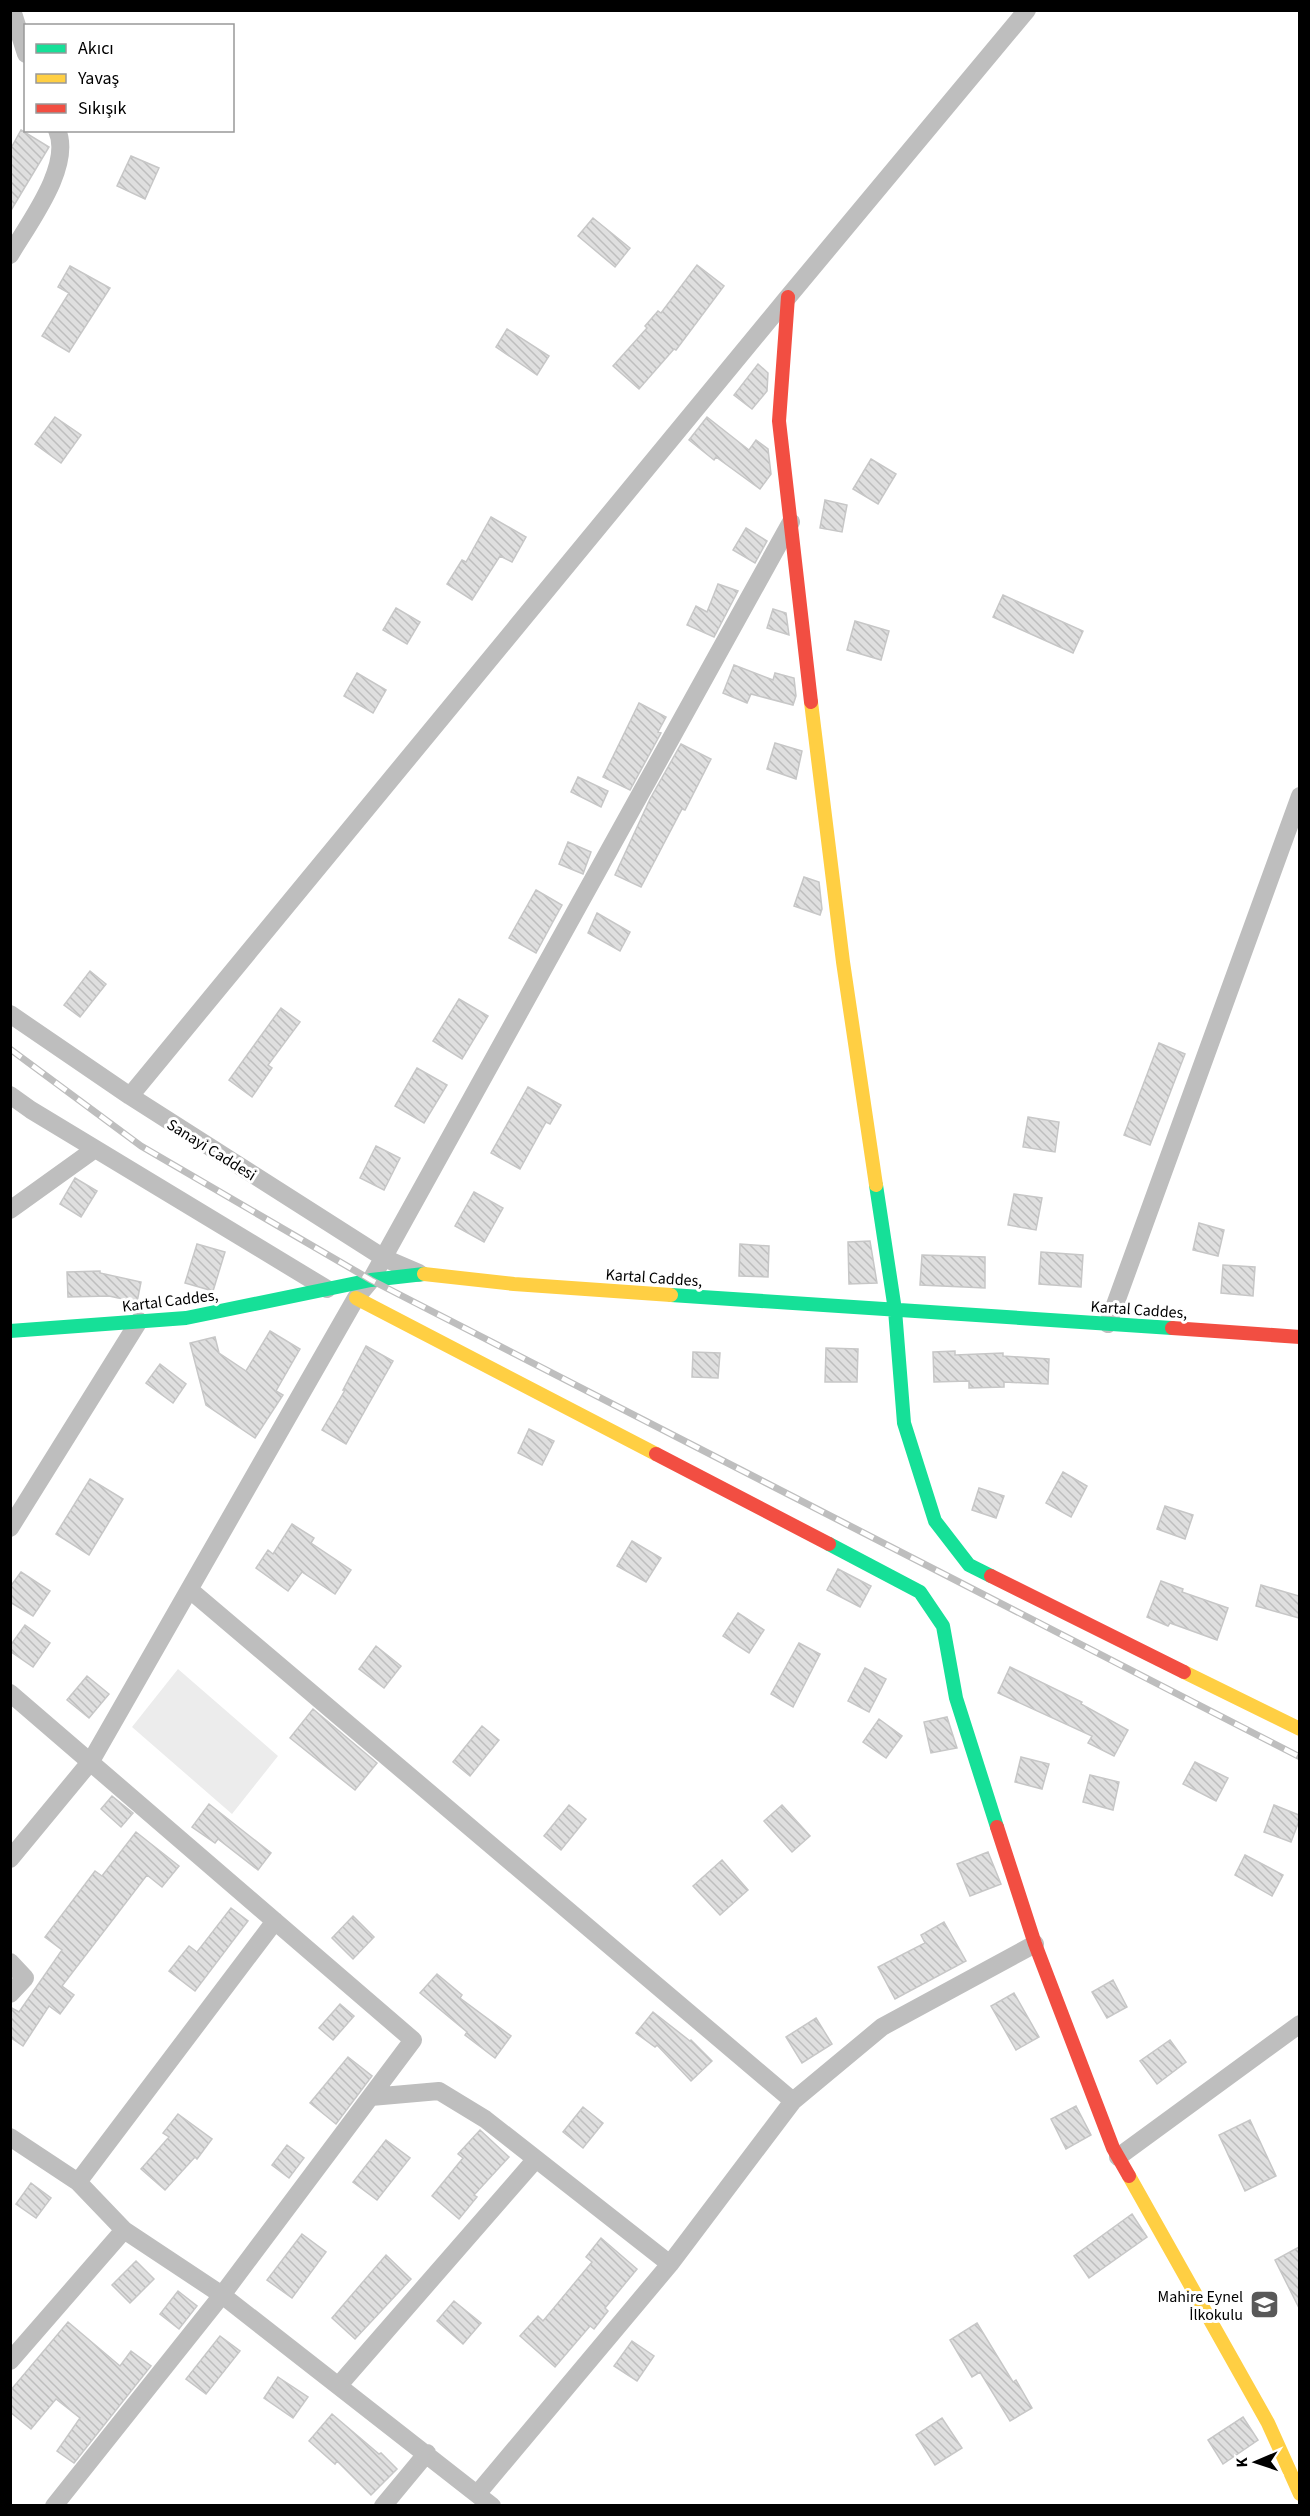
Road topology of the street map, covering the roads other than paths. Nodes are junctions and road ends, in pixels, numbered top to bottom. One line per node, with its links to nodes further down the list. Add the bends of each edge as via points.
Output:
1 (12, 10): 3 (street)
2 (1027, 10): 6 (street)
3 (24, 48)
4 (58, 132): 5 (street, via 58,170)
5 (10, 255)
6 (788, 297): 7 (street, via 779,421); 11 (street)
7 (791, 522): 14 (street); 19 (street, via 843,962)
8 (1299, 796): 21 (street)
9 (10, 1014): 11 (street, Sanayi Caddesi)
10 (10, 1095): 12 (street)
11 (130, 1096): 14 (street, Sanayi Caddesi)
12 (95, 1149): 13 (street); 17 (street)
13 (10, 1210)
14 (384, 1258): 15 (street, Sanayi Caddesi); 16 (street)
15 (419, 1273): 16 (street, Kartal Caddes,); 19 (street, Kartal Caddes,, via 514,1284)
16 (371, 1280): 17 (street, Kartal Caddes,); 18 (street)
17 (327, 1289): 20 (street, Kartal Caddes,, via 186,1318)
18 (356, 1298): 25 (street); 31 (street, via 921,1592 943,1626 956,1698)
19 (895, 1310): 21 (street, Kartal Caddes,); 27 (street, via 904,1423 935,1521 969,1565)
20 (139, 1321): 22 (street, Kartal Caddes,); 24 (street)
21 (1108, 1324): 23 (street, Kartal Caddes,)
22 (10, 1331)
23 (1299, 1336)
24 (10, 1528)
25 (190, 1590): 28 (street); 36 (street)
26 (10, 1693): 28 (street)
27 (1299, 1729)
28 (91, 1761): 29 (street); 30 (street)
29 (10, 1859)
30 (275, 1921): 35 (street, via 413,2040); 40 (street)
31 (1035, 1944): 36 (street, via 882,2027); 38 (street)
32 (10, 1962): 33 (street, via 25,1978)
33 (10, 1994)
34 (1299, 2024): 38 (street)
35 (371, 2097): 39 (street, via 439,2091 485,2119); 43 (street)
36 (793, 2101): 42 (street)
37 (10, 2137): 40 (street)
38 (1118, 2157): 48 (street, via 1268,2423)
39 (537, 2159): 42 (street); 45 (street)
40 (78, 2182): 41 (street)
41 (124, 2230): 43 (street); 44 (street)
42 (670, 2264): 47 (street)
43 (222, 2295): 45 (street); 49 (street)
44 (10, 2361)
45 (339, 2385): 46 (street)
46 (427, 2453): 47 (street); 50 (street)
47 (478, 2493): 51 (street)
48 (1299, 2494)
49 (54, 2505)
50 (383, 2505)
51 (492, 2505)

